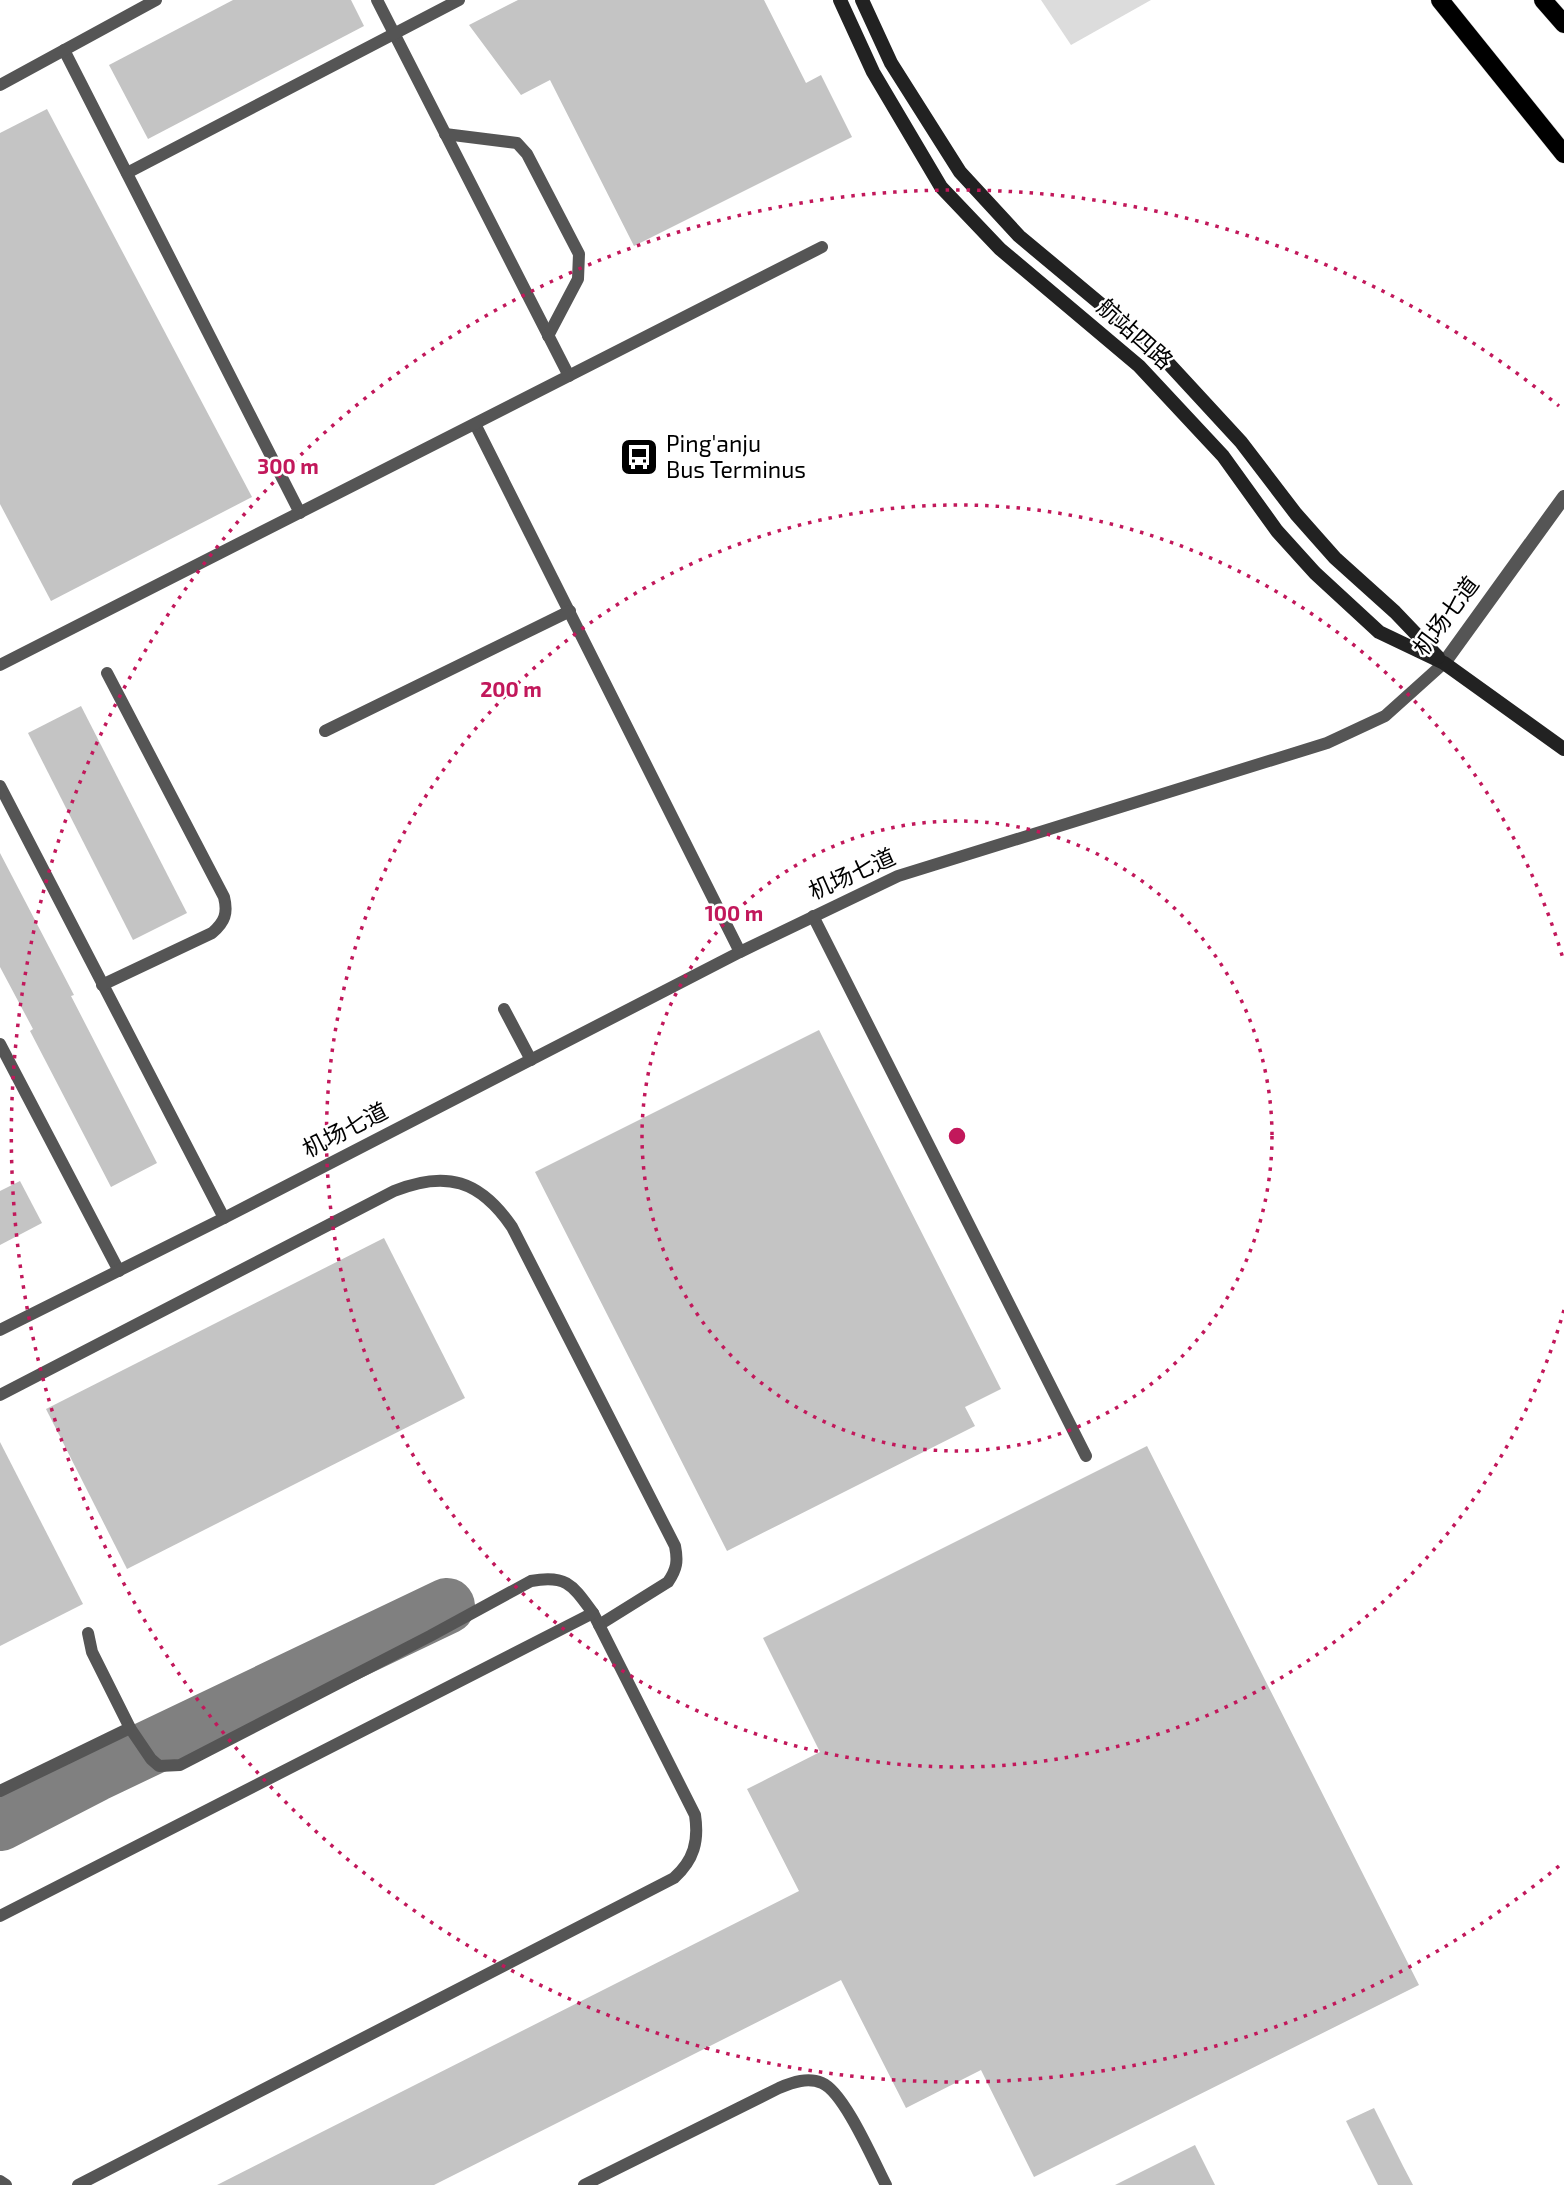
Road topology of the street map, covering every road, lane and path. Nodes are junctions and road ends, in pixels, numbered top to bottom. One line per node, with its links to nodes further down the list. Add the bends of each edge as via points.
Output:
1 (156, 0): 12 (lane)
2 (377, 0): 11 (lane)
3 (459, 0): 11 (lane)
4 (840, 0): 24 (main road, 航站四路, via 873,72 941,187 1000,249 1168,395 1223,456 1277,531 1315,573 1379,632)
5 (862, 0): 24 (main road, 航站四路, via 891,63 960,172 1019,236 1158,352 1241,442 1335,558)
6 (1440, 0): 15 (main road)
7 (1543, 0): 10 (main road)
8 (1552, 0): 9 (main road)
9 (1564, 18)
10 (1564, 24)
11 (394, 34): 14 (lane); 16 (lane)
12 (64, 50): 13 (lane); 16 (lane)
13 (0, 85)
14 (445, 134): 18 (lane); 18 (lane, via 517,143 579,254 578,279)
15 (1564, 154)
16 (127, 173): 22 (lane)
17 (822, 247): 19 (lane)
18 (548, 336): 19 (lane)
19 (569, 376): 20 (lane)
20 (475, 424): 22 (lane); 23 (lane)
21 (1564, 497): 24 (street, 机场七道)
22 (300, 513): 25 (lane)
23 (570, 611): 27 (lane); 31 (lane)
24 (1444, 663): 28 (main road, 航站四路); 30 (lane, 机场七道, via 1385,716 1353,732 898,876)
25 (0, 665)
26 (107, 673): 32 (lane, via 227,908 223,923 212,933)
27 (325, 731)
28 (1564, 749)
29 (0, 786): 32 (lane)
30 (813, 916): 31 (lane, 机场七道); 40 (lane)
31 (740, 952): 35 (lane, 机场七道)
32 (102, 985): 36 (lane)
33 (504, 1009): 35 (lane)
34 (0, 1044): 37 (lane)
35 (531, 1060): 36 (lane, 机场七道)
36 (224, 1218): 37 (lane, 机场七道)
37 (118, 1271): 38 (lane, 机场七道)
38 (0, 1329)
39 (0, 1395): 42 (lane, via 394,1191 430,1181 469,1187 486,1195 512,1227 675,1546 676,1572 668,1582)
40 (1086, 1456)
41 (593, 1613): 42 (lane); 44 (lane, via 564,1580 531,1581 180,1765 159,1766); 46 (lane)
42 (599, 1625): 49 (lane, via 695,1815 696,1847 683,1869 674,1878)
43 (88, 1633): 44 (lane, via 92,1651)
44 (130, 1728): 45 (lane)
45 (0, 1791)
46 (0, 1916)
47 (0, 2181): 48 (lane)
48 (5, 2185)
49 (78, 2185)
50 (583, 2185): 51 (lane, via 802,2080 823,2083 838,2095)
51 (886, 2185)

